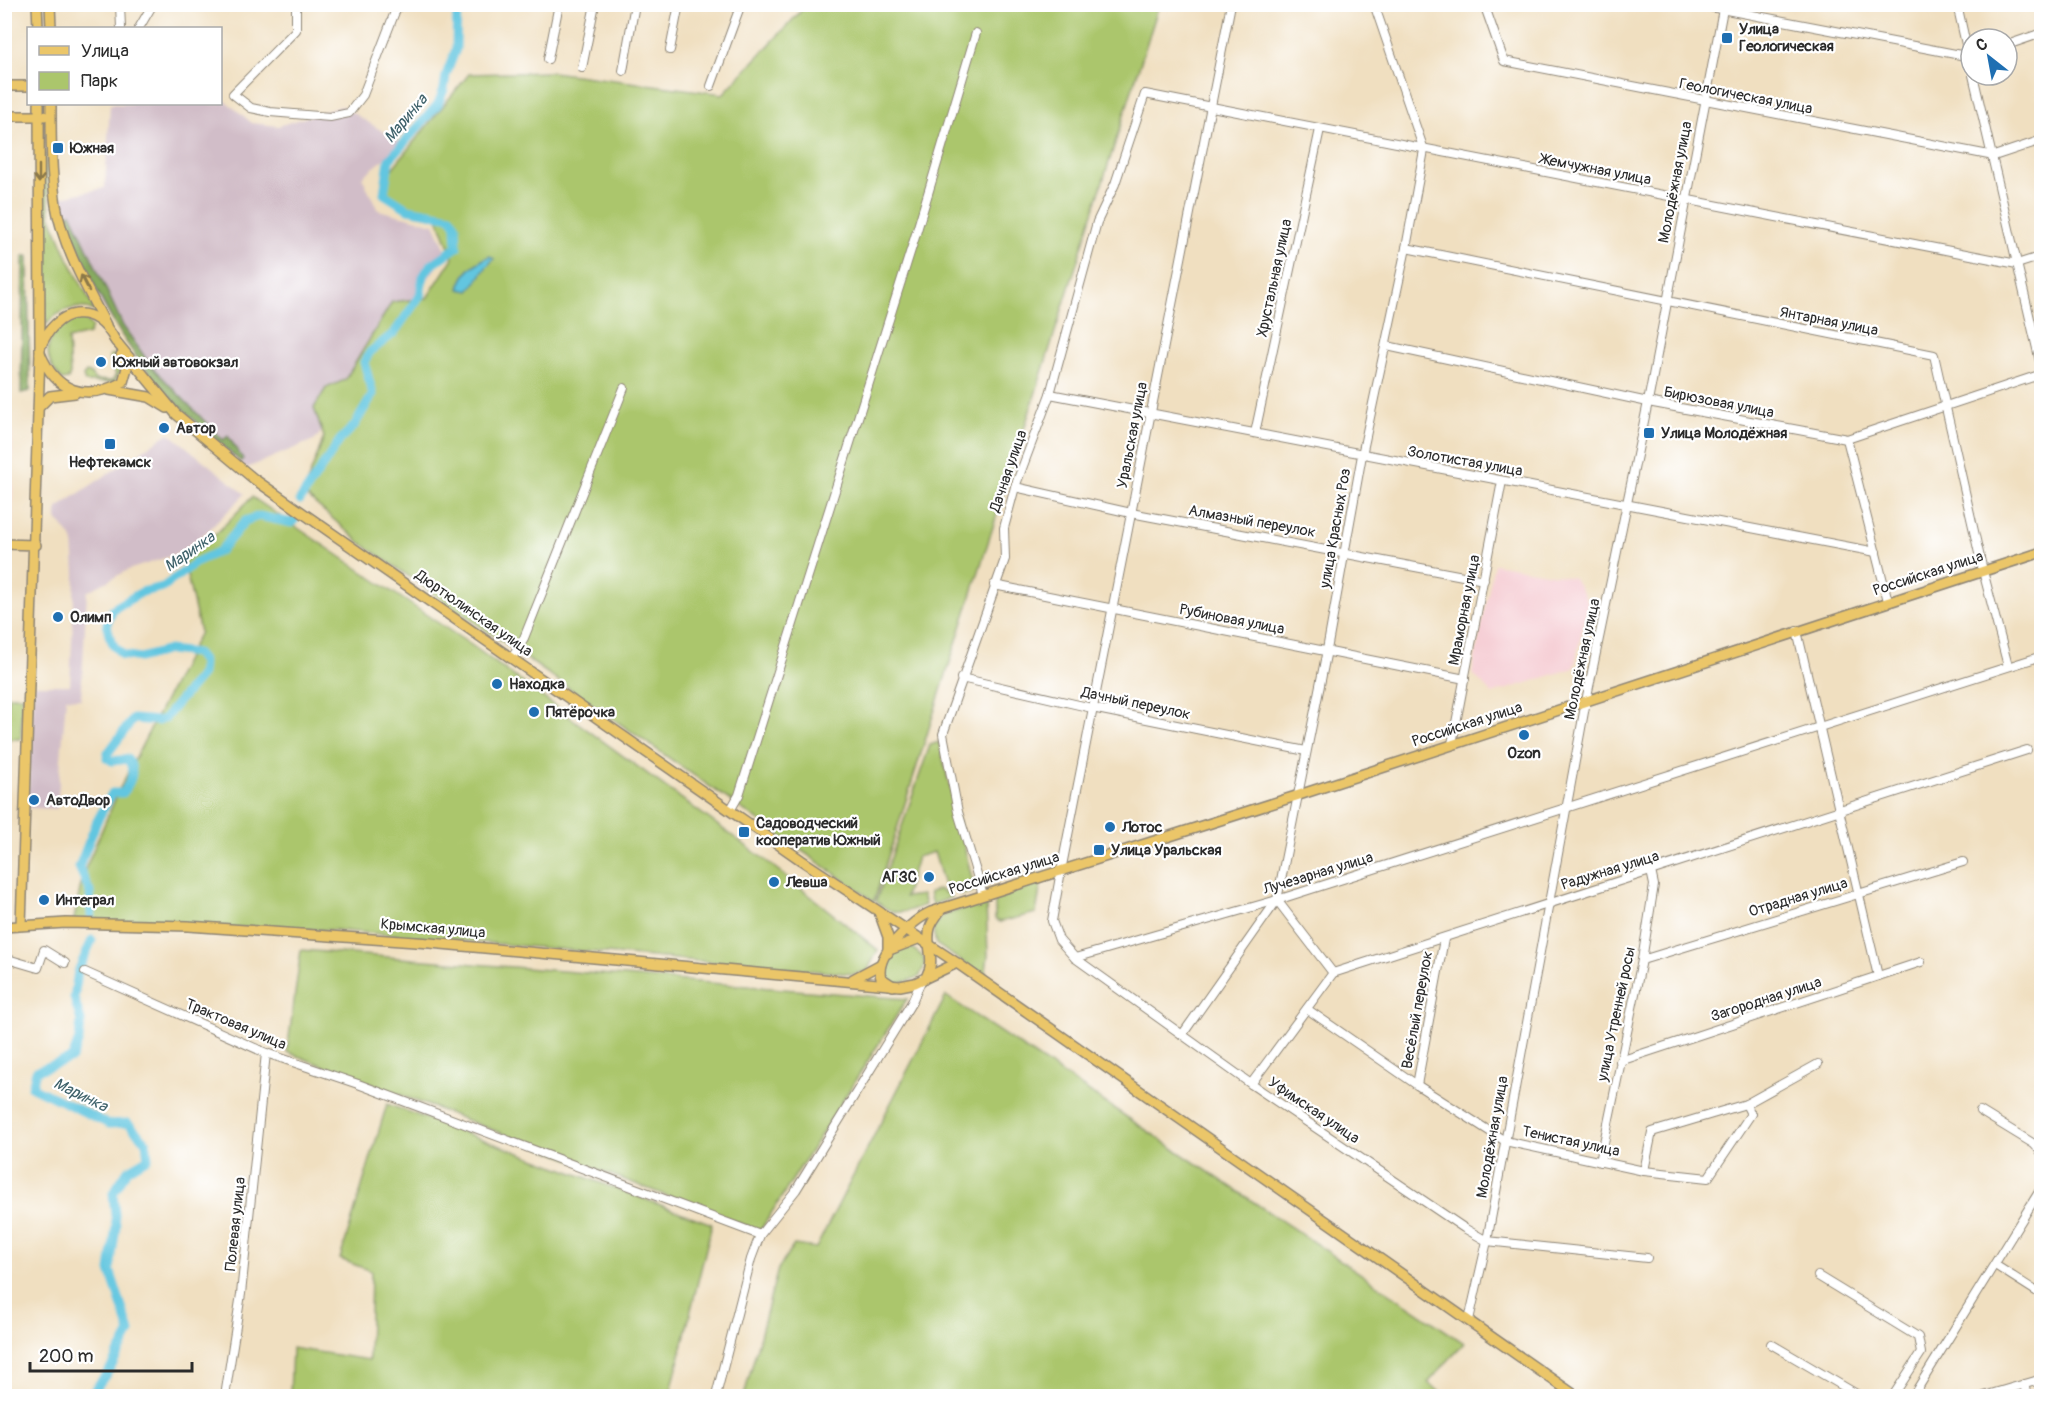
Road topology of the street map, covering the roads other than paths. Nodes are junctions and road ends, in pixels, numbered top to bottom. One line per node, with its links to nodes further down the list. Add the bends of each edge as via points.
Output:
1 (37, 4): 18 (main road)
2 (50, 4): 19 (main road)
3 (120, 4): 20 (street)
4 (153, 4): 21 (street)
5 (296, 4): 6 (street, via 296,30 233,94 251,108 330,117 349,113 363,95)
6 (398, 4)
7 (559, 4): 27 (street)
8 (595, 4): 29 (street)
9 (635, 4): 30 (street)
10 (679, 4): 26 (street)
11 (741, 4): 33 (street)
12 (1231, 4): 39 (street, Уральская улица)
13 (1374, 4): 45 (street, улица Красных Роз)
14 (1484, 4): 36 (street, Геологическая улица, via 1504,61)
15 (1695, 4): 17 (street)
16 (1957, 4): 22 (street)
17 (1724, 8): 28 (street); 36 (street, Молодёжная улица)
18 (38, 27)
19 (51, 27)
20 (121, 27)
21 (140, 27)
22 (1962, 27)
23 (976, 33): 98 (street, via 840,478 739,795)
24 (2042, 33): 25 (street)
25 (2019, 41)
26 (670, 50)
27 (548, 59)
28 (1959, 59)
29 (582, 68)
30 (623, 71)
31 (4, 86): 32 (main road)
32 (27, 86)
33 (711, 86)
34 (1976, 87): 48 (street)
35 (1145, 94): 39 (street, Жемчужная улица); 61 (street, Дачная улица, via 1115,184 1097,222)
36 (1704, 102): 48 (street, Геологическая улица); 49 (street, Молодёжная улица)
37 (39, 105): 40 (main road)
38 (51, 105): 41 (main road)
39 (1210, 105): 43 (street, Жемчужная улица); 66 (street, Уральская улица)
40 (39, 116): 41 (main road); 42 (main road); 46 (main road)
41 (51, 116): 47 (main road)
42 (4, 117)
43 (1320, 129): 45 (street, Жемчужная улица); 67 (street, Хрустальная улица)
44 (2042, 140): 48 (street, Геологическая улица)
45 (1424, 150): 49 (street, Жемчужная улица); 50 (street, улица Красных Роз)
46 (39, 151): 47 (main road, via 46,147); 56 (main road, one-way to 56)
47 (52, 154): 54 (main road, one-way to 47, via 76,267 58,213)
48 (1994, 156): 52 (street)
49 (1686, 199): 52 (street, Жемчужная улица); 53 (street, Молодёжная улица)
50 (1406, 248): 53 (street, Янтарная улица); 55 (street, улица Красных Роз)
51 (2042, 256): 52 (street, Жемчужная улица)
52 (2017, 264): 57 (street)
53 (1666, 303): 62 (street, Молодёжная улица); 63 (street, Янтарная улица, via 1934,355)
54 (113, 337): 56 (main road, via 92,316 77,313 51,326); 59 (main road, via 127,374 123,382); 65 (main road)
55 (1386, 346): 62 (street, Бирюзовая улица); 69 (street, улица Красных Роз)
56 (40, 350): 60 (main road, via 58,383); 64 (main road)
57 (2042, 372): 63 (street, Бирюзовая улица)
58 (624, 388): 87 (street, via 524,638)
59 (100, 390): 60 (main road); 65 (main road, via 149,397)
60 (90, 391): 64 (main road, via 53,395)
61 (1050, 394): 66 (street, Золотистая улица); 71 (street, Дачная улица)
62 (1648, 402): 68 (street, Бирюзовая улица); 72 (street, Молодёжная улица)
63 (1945, 405): 68 (street, Бирюзовая улица); 79 (street, Янтарная улица)
64 (39, 406): 75 (main road)
65 (176, 414): 87 (main road, Дюртюлинская улица, via 254,479)
66 (1150, 414): 67 (street, Золотистая улица); 73 (street, Уральская улица)
67 (1255, 433): 69 (street, Золотистая улица)
68 (1847, 439): 77 (street)
69 (1362, 456): 70 (street, Золотистая улица); 76 (street, улица Красных Роз)
70 (1502, 481): 72 (street, Золотистая улица); 80 (street, Мраморная улица)
71 (1016, 487): 73 (street, Алмазный переулок); 81 (street, Дачная улица, via 1004,528 1005,559)
72 (1628, 505): 77 (street, Золотистая улица); 91 (street, Молодёжная улица)
73 (1131, 513): 76 (street, Алмазный переулок); 83 (street, Уральская улица)
74 (4, 544): 75 (main road)
75 (36, 545): 111 (main road)
76 (1345, 552): 80 (street, Алмазный переулок); 85 (street, улица Красных Роз)
77 (1876, 552): 82 (street)
78 (2042, 552): 79 (main road, Российская улица)
79 (1983, 571): 82 (main road, Российская улица); 88 (street, Янтарная улица)
80 (1484, 580): 90 (street, Мраморная улица)
81 (994, 585): 83 (street, Рубиновая улица); 89 (street, Дачная улица)
82 (1888, 601): 84 (main road, Российская улица)
83 (1112, 610): 85 (street, Рубиновая улица); 92 (street, Уральская улица)
84 (1797, 631): 91 (main road, Российская улица); 93 (street)
85 (1327, 650): 90 (street, Рубиновая улица); 96 (street, улица Красных Роз)
86 (2042, 656): 88 (street, Лучезарная улица)
87 (512, 658): 98 (main road, Дюртюлинская улица)
88 (2008, 666): 93 (street, Лучезарная улица)
89 (961, 678): 92 (street, Дачный переулок); 105 (street, Дачная улица, via 944,734 958,812)
90 (1465, 679): 94 (street, Мраморная улица)
91 (1586, 701): 94 (main road, Российская улица); 99 (street, Молодёжная улица)
92 (1092, 708): 96 (street, Дачный переулок); 102 (street, Уральская улица)
93 (1820, 725): 99 (street, Лучезарная улица); 100 (street)
94 (1452, 744): 97 (main road, Российская улица)
95 (2027, 750): 100 (street, Радужная улица)
96 (1306, 751): 97 (street, улица Красных Роз)
97 (1296, 796): 102 (main road, Российская улица); 106 (street, улица Красных Роз)
98 (730, 809): 109 (main road, Дюртюлинская улица)
99 (1567, 809): 106 (street, Лучезарная улица); 107 (street, Молодёжная улица)
100 (1840, 810): 103 (street, Радужная улица); 104 (street)
101 (1963, 862): 104 (street, Отрадная улица)
102 (1061, 871): 105 (main road, Российская улица); 118 (street, Уфимская улица, via 1052,921 1059,940)
103 (1651, 871): 107 (street, Радужная улица); 119 (street, улица Утренней росы, via 1654,885)
104 (1859, 892): 119 (street, Отрадная улица); 126 (street)
105 (983, 895): 108 (main road, Российская улица)
106 (1277, 900): 118 (street, Лучезарная улица); 125 (street); 132 (street, улица Красных Роз)
107 (1550, 903): 114 (street, Радужная улица); 140 (street, Молодёжная улица)
108 (942, 908): 110 (main road, Российская улица); 115 (main road, via 930,928)
109 (879, 912): 110 (main road, via 891,918); 112 (main road, Дюртюлинская улица); 116 (main road, via 888,937)
110 (931, 912): 112 (main road, Российская улица)
111 (11, 925): 128 (main road, Крымская улица, via 188,926)
112 (904, 929): 113 (main road, Дюртюлинская улица); 116 (main road)
113 (918, 939): 115 (main road); 116 (main road)
114 (1444, 939): 125 (street, Радужная улица); 137 (street, Весёлый переулок)
115 (929, 946): 122 (main road); 127 (main road, via 931,968)
116 (888, 952): 123 (main road)
117 (4, 958): 121 (street, via 38,968 44,950)
118 (1076, 958): 132 (street, Уфимская улица)
119 (1642, 960): 134 (street, улица Утренней росы)
120 (1921, 962): 126 (street, Загородная улица)
121 (65, 963)
122 (957, 963): 127 (main road); 152 (main road)
123 (881, 964): 128 (main road); 129 (main road, via 881,978)
124 (85, 972): 133 (street, Трактовая улица)
125 (1333, 973): 131 (street)
126 (1878, 976): 134 (street, Загородная улица)
127 (924, 978): 129 (main road); 130 (street)
128 (848, 981): 129 (main road, Крымская улица)
129 (897, 986): 130 (street)
130 (912, 1002): 146 (street, via 796,1190)
131 (1307, 1009): 136 (street); 137 (street, Тенистая улица)
132 (1182, 1035): 136 (street, Уфимская улица)
133 (266, 1053): 146 (street, Трактовая улица); 156 (street, Полевая улица, via 241,1294)
134 (1620, 1061): 142 (street, улица Утренней росы)
135 (1818, 1064): 138 (street)
136 (1251, 1084): 147 (street, Уфимская улица)
137 (1417, 1085): 140 (street, Тенистая улица)
138 (1746, 1104): 143 (street, via 1652,1132); 143 (street, Тенистая улица, via 1751,1114 1708,1178)
139 (1980, 1111): 141 (street)
140 (1505, 1141): 142 (street, Тенистая улица); 147 (street, Молодёжная улица)
141 (2042, 1153)
142 (1600, 1162): 143 (street, Тенистая улица)
143 (1644, 1171)
144 (2042, 1187): 145 (street)
145 (2039, 1198): 149 (street)
146 (760, 1235): 157 (street)
147 (1487, 1240): 148 (street, Уфимская улица); 152 (street, Молодёжная улица)
148 (1647, 1258)
149 (1995, 1265): 151 (street); 161 (street)
150 (1818, 1276): 160 (street, via 1918,1337 1921,1353)
151 (2042, 1295)
152 (1469, 1320): 158 (main road)
153 (1771, 1344): 159 (street)
154 (2042, 1379): 155 (street)
155 (2024, 1384): 162 (street); 163 (street)
156 (225, 1396)
157 (716, 1396)
158 (1576, 1396)
159 (1860, 1396)
160 (1893, 1396)
161 (1913, 1396)
162 (1984, 1396)
163 (2027, 1396)

